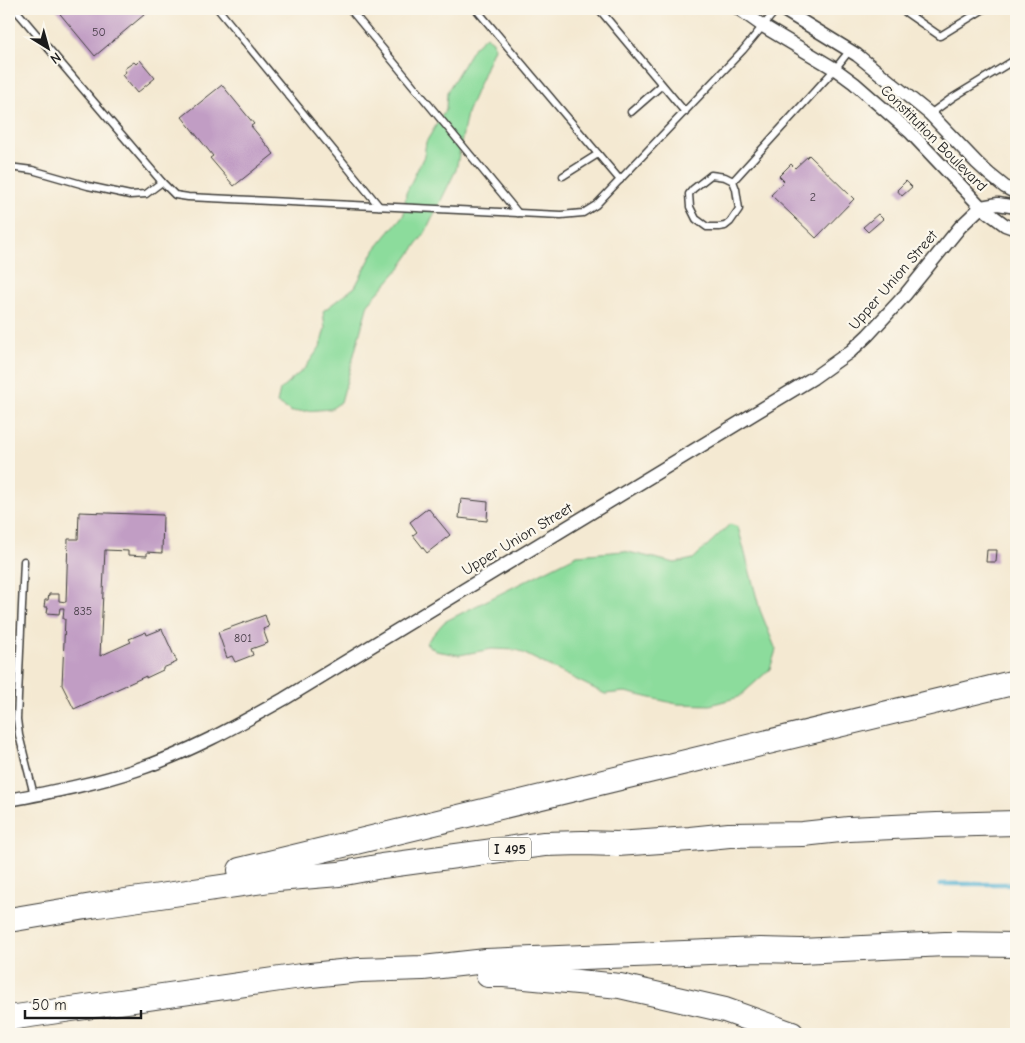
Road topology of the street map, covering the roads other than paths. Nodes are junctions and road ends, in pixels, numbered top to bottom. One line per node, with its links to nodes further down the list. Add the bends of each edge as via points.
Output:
1 (15, 9): 24 (lane)
2 (218, 9): 26 (lane)
3 (350, 9): 29 (lane)
4 (476, 9): 19 (lane)
5 (599, 9): 15 (lane)
6 (739, 9): 11 (street, Constitution Boulevard)
7 (777, 9): 11 (lane)
8 (782, 9): 12 (street, Constitution Boulevard)
9 (901, 9): 10 (lane, via 940,36)
10 (980, 10)
11 (763, 26): 14 (street, Constitution Boulevard); 17 (lane)
12 (850, 50): 14 (lane); 18 (street, Constitution Boulevard)
13 (1016, 59): 18 (lane)
14 (835, 69): 23 (lane); 27 (street, Constitution Boulevard, via 900,122)
15 (662, 85): 16 (lane); 17 (lane)
16 (631, 112)
17 (685, 112): 22 (lane)
18 (930, 114): 25 (street, Constitution Boulevard, via 977,163)
19 (598, 154): 21 (lane); 22 (lane)
20 (9, 167): 24 (lane, via 130,195 146,194)
21 (563, 176)
22 (620, 180): 29 (lane, via 596,205 583,213)
23 (733, 181): 23 (lane, via 711,175 692,189 690,207 696,219 707,227 725,226 730,222 739,209)
24 (162, 182): 26 (lane, via 175,195 188,197)
25 (1016, 193)
26 (378, 206): 29 (lane)
27 (981, 207): 28 (street, via 998,204); 30 (street); 33 (street, Upper Union Street, via 960,226 868,336 813,378 301,690 233,728 135,770)
28 (1016, 207)
29 (518, 213)
30 (1016, 229)
31 (24, 561): 33 (lane, via 17,719)
32 (1016, 682): 36 (highway)
33 (34, 795): 34 (street, Upper Union Street)
34 (9, 800)
35 (1016, 823): 36 (highway, I 495, via 858,828 617,844 544,844)
36 (98, 905): 37 (highway, I 495)
37 (9, 920)
38 (1016, 945): 39 (highway, via 945,944 486,961)
39 (301, 976): 40 (highway); 41 (highway, via 504,975 620,986 726,1010)
40 (9, 1018)
41 (792, 1034)

